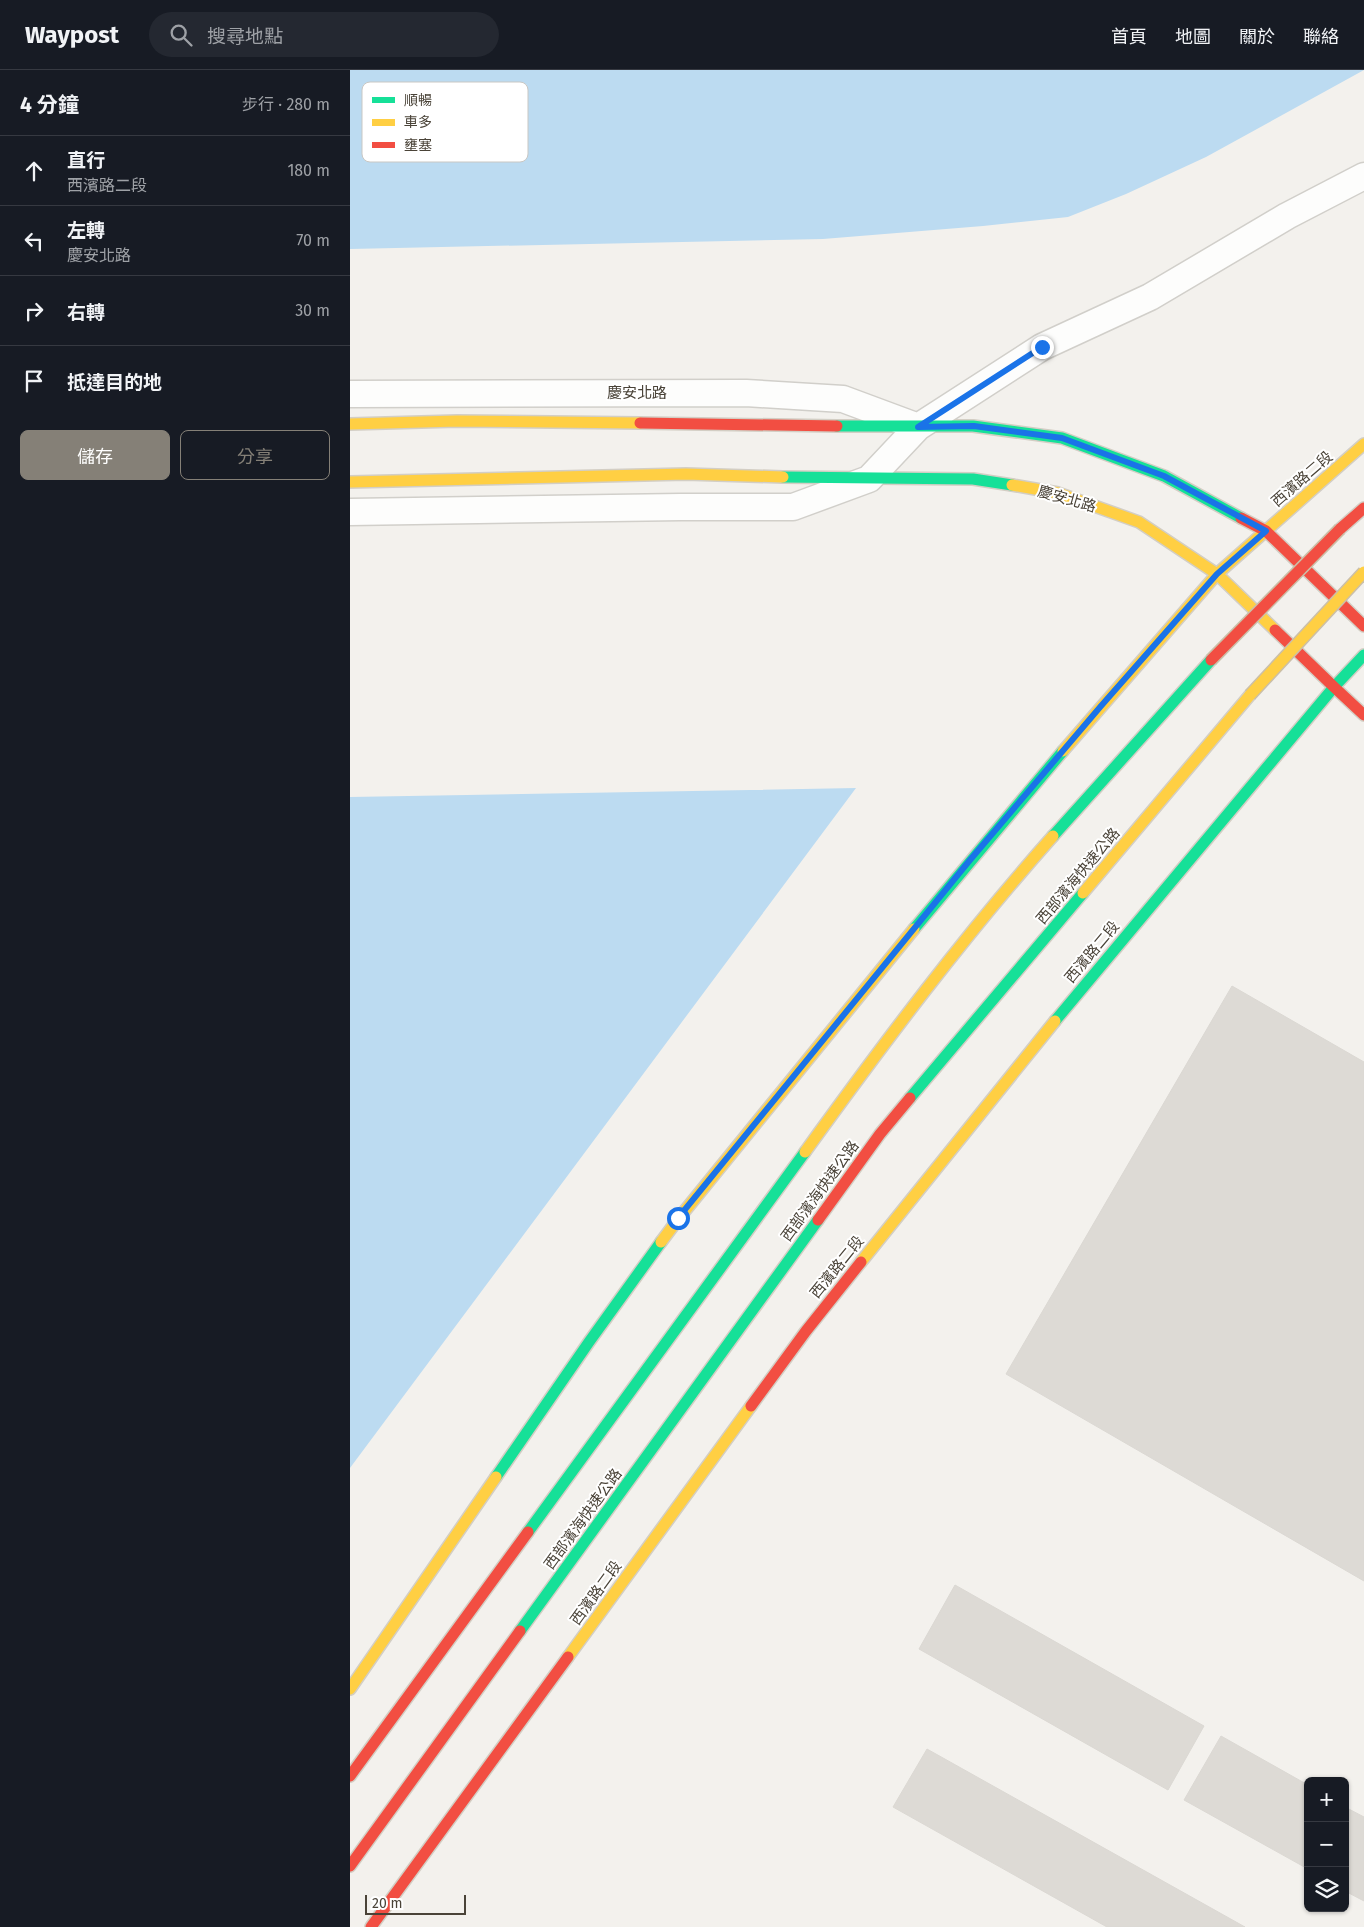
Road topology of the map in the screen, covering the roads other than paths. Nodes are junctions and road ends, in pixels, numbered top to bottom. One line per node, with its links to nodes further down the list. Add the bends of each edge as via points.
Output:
1 (1364, 176): 4 (street, via 1287,216 1150,297 1042,347)
2 (350, 394): 4 (street, 慶安北路, via 746,392 843,399)
3 (350, 424): 4 (main road, 慶安北路, via 458,421)
4 (918, 427): 6 (street); 10 (main road, 慶安北路, via 974,426 1062,438 1164,476)
5 (1364, 444): 10 (main road, 西濱路二段)
6 (869, 479): 7 (main road, 慶安北路, via 686,474); 9 (street, 慶安北路, via 793,507); 12 (main road, 慶安北路, via 974,479 1058,493 1139,522)
7 (350, 482)
8 (1364, 508): 18 (main road, bridge, via 1212,660 1022,871 886,1040)
9 (350, 512)
10 (1266, 531): 12 (main road, 西濱路二段); 13 (main road, 慶安北路)
11 (1364, 572): 19 (main road, 西部濱海快速公路, bridge, via 1250,695 880,1134)
12 (1217, 574): 15 (main road, 慶安北路); 17 (main road, 西濱路二段, via 970,860 678,1218)
13 (1364, 626)
14 (1364, 655): 15 (main road, 西濱路二段)
15 (1334, 687): 16 (main road, 慶安北路); 20 (main road, 西濱路二段, via 1093,974 806,1330)
16 (1364, 715)
17 (350, 1689)
18 (350, 1776)
19 (350, 1866)
20 (370, 1927)

